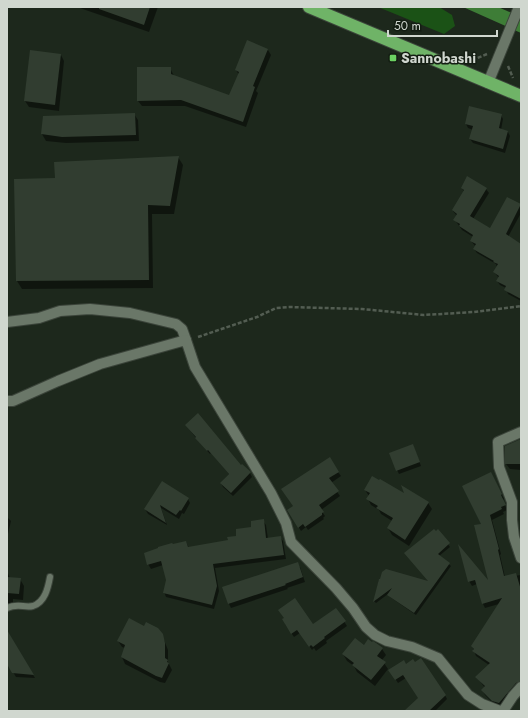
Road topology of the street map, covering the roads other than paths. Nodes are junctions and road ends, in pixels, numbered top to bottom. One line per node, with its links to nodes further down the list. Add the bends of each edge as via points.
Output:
1 (309, 7): 3 (highway)
2 (519, 7): 3 (street, via 503,58)
3 (488, 83): 4 (highway)
4 (521, 96)
5 (7, 322): 6 (street, via 39,318 60,311 90,309 130,313 176,324 182,329)
6 (186, 340): 7 (street, via 100,364 14,401); 13 (street, via 195,367 272,493 286,523 291,542 336,588 375,636 438,658 468,695)
7 (7, 401)
8 (521, 432): 9 (street, via 498,442 499,467 512,502 514,537)
9 (521, 558)
10 (50, 576): 11 (lane, via 43,599 32,606 13,605)
11 (7, 608)
12 (521, 687): 14 (street)
13 (500, 711)
14 (503, 711)

